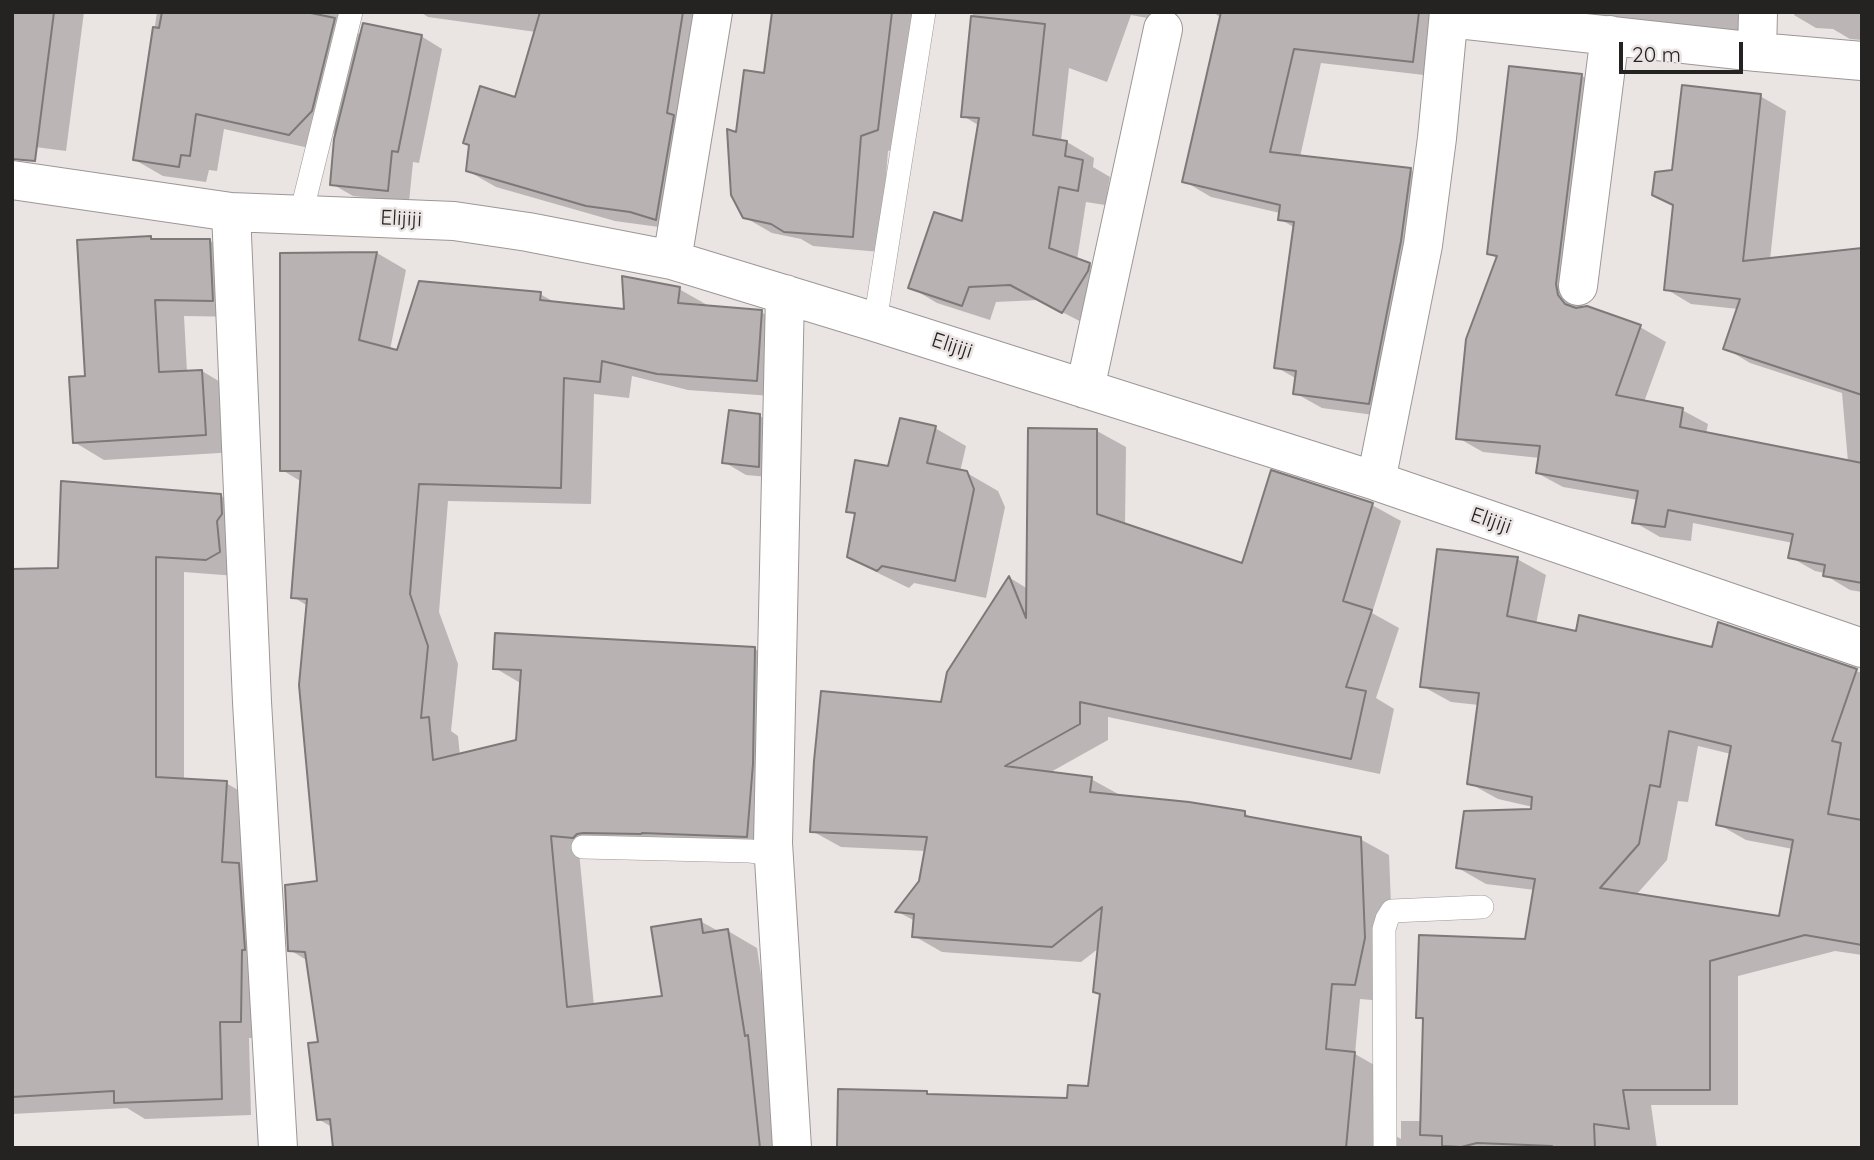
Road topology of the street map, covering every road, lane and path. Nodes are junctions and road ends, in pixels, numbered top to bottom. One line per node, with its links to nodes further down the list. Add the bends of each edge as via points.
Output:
1 (351, 12): 12 (lane)
2 (713, 12): 13 (street)
3 (924, 12): 16 (lane)
4 (1758, 12): 8 (street)
5 (1449, 15): 7 (street); 18 (street, via 1423,245)
6 (1163, 29): 17 (street)
7 (1610, 35): 8 (street); 14 (street)
8 (1757, 52): 9 (street)
9 (1862, 61)
10 (12, 180): 11 (street, Elijiji)
11 (231, 212): 12 (street, Elijiji); 23 (street, via 251,702)
12 (301, 215): 13 (street, Elijiji, via 454,221)
13 (673, 260): 15 (street, Elijiji)
14 (1578, 286)
15 (785, 294): 16 (street, Elijiji); 21 (street)
16 (875, 322): 17 (street, Elijiji)
17 (1085, 389): 18 (street, Elijiji)
18 (1376, 481): 19 (street, Elijiji)
19 (1862, 648)
20 (583, 847): 21 (lane)
21 (773, 854): 24 (street)
22 (1482, 907): 25 (lane, via 1392,911 1387,919)
23 (278, 1148)
24 (792, 1148)
25 (1385, 1148)

